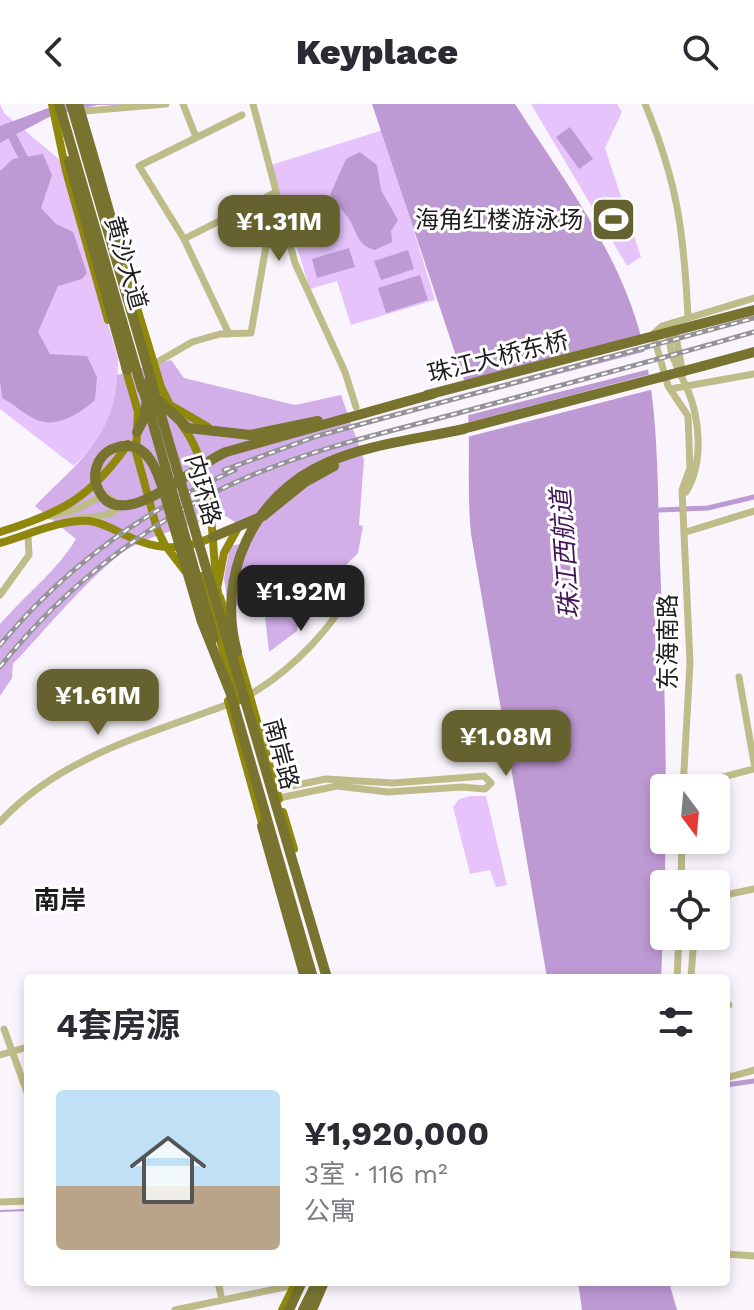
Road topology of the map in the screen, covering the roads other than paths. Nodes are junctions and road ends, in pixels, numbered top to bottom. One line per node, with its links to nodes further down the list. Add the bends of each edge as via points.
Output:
1 (52, 104): 6 (main road)
2 (166, 104): 6 (street)
3 (183, 104): 8 (street)
4 (253, 104): 9 (street)
5 (645, 104): 17 (street, via 679,202)
6 (71, 109): 10 (highway, 黄沙大道); 13 (highway, bridge, via 123,260); 24 (highway, via 74,183); 24 (main road, via 66,171); 30 (highway, 黄沙大道); 56 (highway, 内环路, bridge); 62 (highway, 内环路, bridge)
7 (242, 115): 8 (street)
8 (196, 137): 12 (street, via 139,166)
9 (274, 193): 11 (street); 12 (street)
10 (104, 199): 13 (highway, 黄沙大道); 16 (main road, via 135,284)
11 (278, 206): 19 (street, via 270,223 251,333); 31 (street, via 295,263)
12 (184, 239): 19 (street)
13 (130, 296): 16 (main road); 30 (highway, 黄沙大道)
14 (754, 298): 17 (street)
15 (754, 310): 29 (highway, 珠江大桥东桥, bridge)
16 (138, 312): 22 (main road)
17 (688, 318): 18 (street)
18 (675, 322): 27 (street, 东海南路); 28 (street, 东海南路, via 653,334)
19 (229, 334): 22 (street, via 192,342)
20 (754, 352): 23 (highway)
21 (754, 359): 23 (highway)
22 (154, 364): 30 (main road)
23 (703, 366): 34 (highway, bridge)
24 (127, 370): 30 (main road)
25 (754, 374): 26 (street)
26 (707, 384): 27 (street); 32 (street, via 698,393)
27 (687, 388): 28 (street); 32 (street, 东海南路)
28 (669, 389): 36 (street, 东海南路, via 681,401 689,422 690,468)
29 (433, 394): 33 (highway, 珠江大桥东桥, bridge, via 250,435); 56 (highway, bridge, via 219,454 196,467 168,486 157,494 147,500 128,507 113,505 99,492 95,475 100,460 111,449 127,446 141,449 154,464 161,484 166,499 202,622)
30 (155, 401): 33 (highway, 黄沙大道); 33 (main road, 南岸路); 35 (highway)
31 (356, 407)
32 (695, 412): 36 (street, 东海南路, via 696,473)
33 (187, 422): 35 (main road, via 160,419); 44 (main road, 南岸路, via 211,507)
34 (464, 429): 40 (highway, bridge, via 334,466 263,516); 62 (highway, bridge, via 354,453 315,468 282,492 250,534 234,574 231,623)
35 (137, 432): 38 (main road, via 91,490); 46 (main road, via 136,452)
36 (683, 500): 42 (street, 东海南路)
37 (752, 514): 42 (street)
38 (50, 516): 39 (street, via 104,495 115,501 110,515 82,515); 41 (main road)
39 (61, 525): 43 (main road); 46 (main road, via 101,523)
40 (239, 526): 44 (highway); 51 (main road, via 224,553)
41 (0, 532)
42 (686, 532): 60 (street, 东海南路, via 690,663)
43 (28, 535): 45 (main road); 52 (street, via 29,555)
44 (213, 537): 47 (main road); 48 (main road, 南岸路)
45 (0, 543)
46 (167, 549): 47 (main road); 55 (main road, via 194,585)
47 (178, 549): 49 (main road, 南岸路)
48 (213, 567): 49 (street); 51 (main road, 南岸路)
49 (198, 568): 53 (main road, 南岸路)
50 (358, 580): 57 (street, via 330,626)
51 (218, 590): 57 (main road); 77 (main road, 南岸路)
52 (0, 595)
53 (226, 660): 55 (main road); 56 (main road, 南岸路)
54 (739, 677): 59 (street)
55 (222, 678): 58 (main road)
56 (232, 689): 58 (main road); 65 (main road, 南岸路); 72 (highway, 内环路, bridge)
57 (251, 694): 62 (main road)
58 (229, 704): 63 (street, via 77,764); 64 (main road)
59 (754, 766): 61 (street)
60 (684, 774)
61 (728, 774)
62 (276, 792): 62 (street, via 337,786 388,792 485,789 491,783 484,776 393,783 326,779); 76 (highway, 内环路, bridge)
63 (0, 822)
64 (262, 826): 65 (main road); 69 (main road); 73 (highway)
65 (276, 838): 68 (main road, 南岸路)
66 (754, 889): 67 (street)
67 (730, 894)
68 (304, 934): 69 (main road); 74 (main road, 南岸路)
69 (302, 950): 75 (main road)
70 (678, 950): 78 (street)
71 (693, 950): 79 (street)
72 (310, 974)
73 (310, 974)
74 (310, 974)
75 (310, 974)
76 (326, 974)
77 (326, 974)
78 (677, 974)
79 (691, 974)
80 (4, 1029): 82 (street)
81 (24, 1048): 82 (street)
82 (13, 1052): 83 (street); 85 (street)
83 (0, 1055)
84 (754, 1070): 86 (street)
85 (24, 1072)
86 (730, 1077)
87 (24, 1201): 88 (street)
88 (0, 1202)
89 (730, 1254): 90 (street)
90 (754, 1256)
91 (219, 1286): 97 (street)
92 (286, 1286): 97 (street)
93 (298, 1286): 99 (main road)
94 (299, 1286): 100 (highway)
95 (319, 1286): 101 (highway)
96 (321, 1286): 102 (highway)
97 (222, 1300): 98 (street)
98 (175, 1310)
99 (282, 1310)
100 (291, 1310)
101 (302, 1310)
102 (313, 1310)

